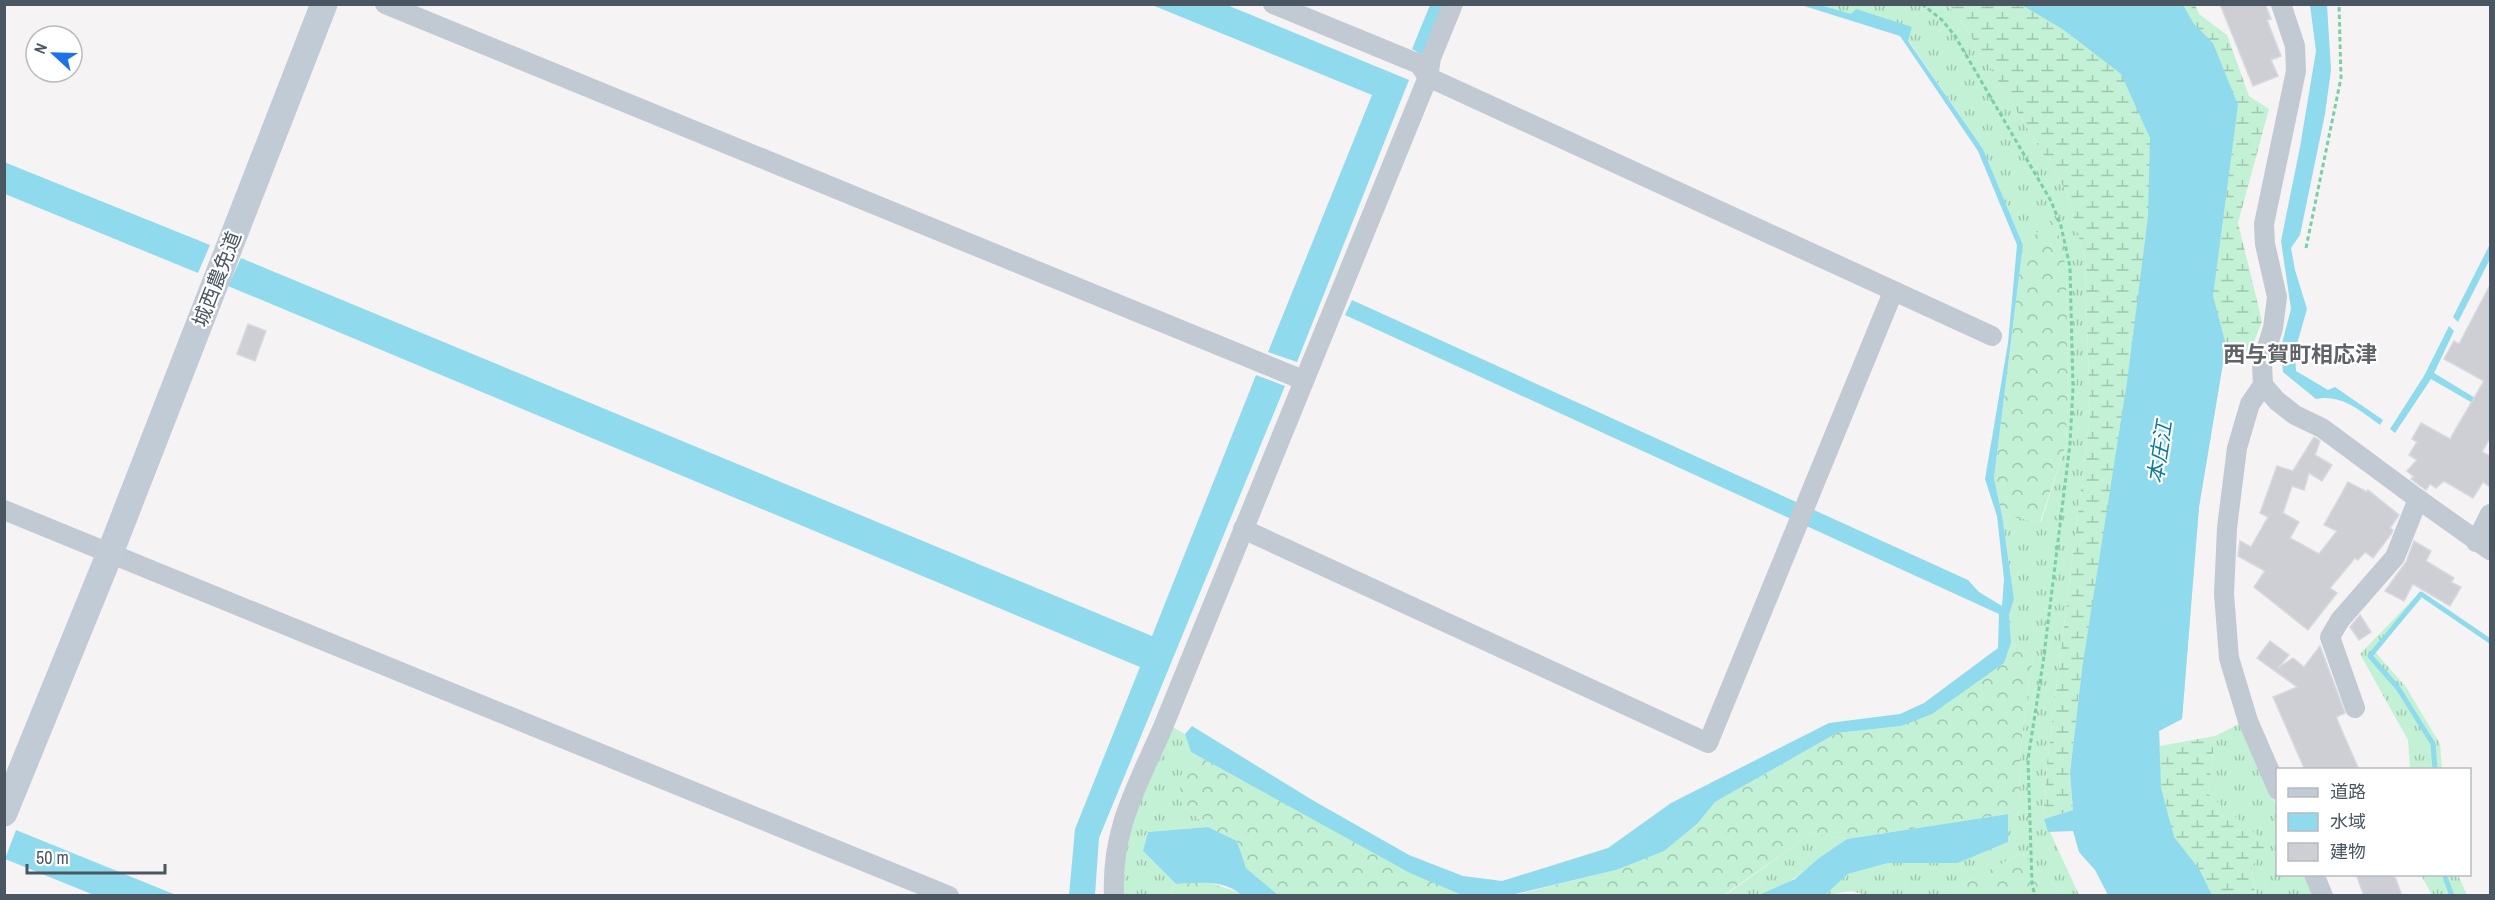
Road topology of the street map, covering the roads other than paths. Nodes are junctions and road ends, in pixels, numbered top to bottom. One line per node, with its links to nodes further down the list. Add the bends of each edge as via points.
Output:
1 (324, 4): 16 (street, 城西農免道)
2 (385, 4): 9 (street)
3 (1273, 4): 6 (street, via 1419,64)
4 (1453, 4): 6 (street, via 1431,58)
5 (2282, 4): 10 (street, via 2295,46 2296,72 2264,224 2277,297 2262,364)
6 (1428, 77): 7 (street); 9 (street)
7 (1893, 292): 8 (street); 14 (street, via 1708,743)
8 (1992, 336)
9 (1303, 380): 14 (street)
10 (2263, 385): 11 (street, via 2295,415 2322,428); 18 (street, via 2250,404 2237,448 2224,594 2229,658 2248,721)
11 (2418, 499): 15 (street); 17 (street, via 2395,557 2330,637)
12 (4, 510): 16 (street)
13 (2490, 514): 15 (street)
14 (1243, 529): 22 (street, via 1117,837)
15 (2483, 546)
16 (110, 553): 19 (street, 城西農免道); 21 (street)
17 (2355, 708)
18 (2276, 788)
19 (4, 813)
20 (2315, 876): 23 (street)
21 (949, 896)
22 (1114, 896)
23 (2323, 896)

